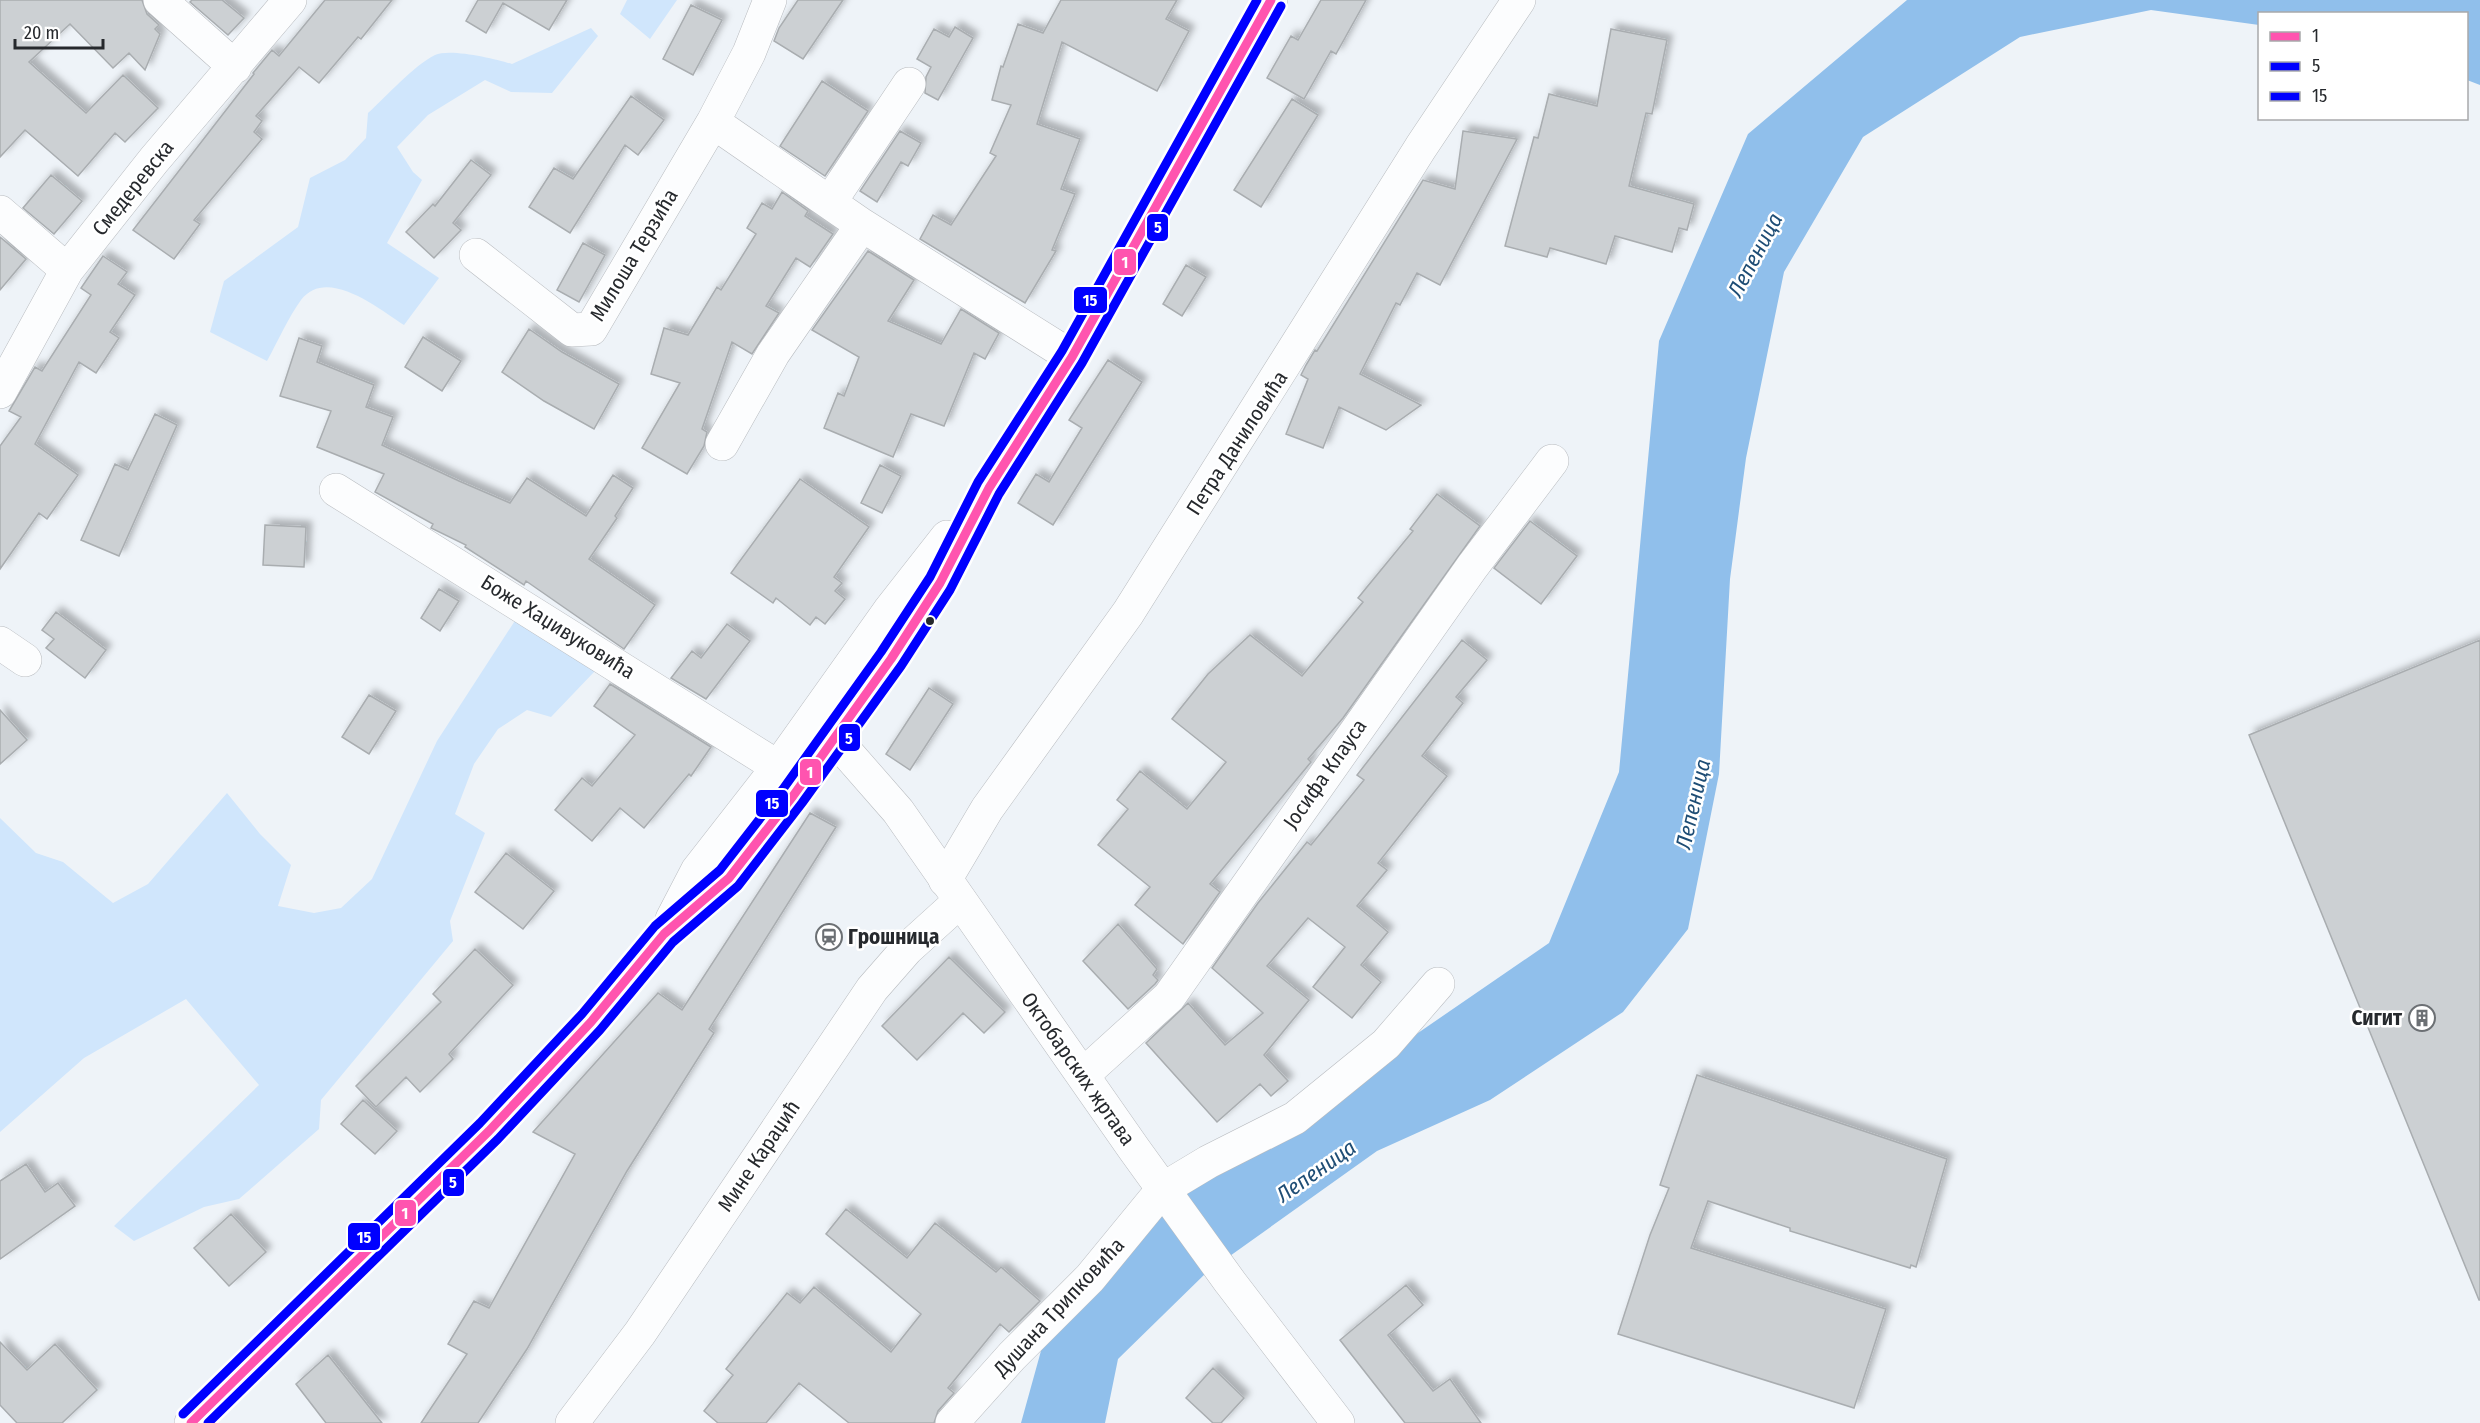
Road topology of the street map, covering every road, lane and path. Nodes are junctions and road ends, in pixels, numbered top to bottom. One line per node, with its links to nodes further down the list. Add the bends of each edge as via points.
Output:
1 (160, 0): 6 (street)
2 (290, 0): 6 (street, Смедеревска)
3 (770, 0): 8 (street, Милоша Терзића, via 749,53)
4 (1271, 0): 14 (street)
5 (1519, 0): 21 (street, Петра Даниловића, via 1421,147 1128,613 987,809)
6 (235, 67): 13 (street, Смедеревска, via 154,160)
7 (909, 84): 9 (street)
8 (712, 122): 9 (street); 12 (street, Милоша Терзића, via 591,328 572,330)
9 (830, 202): 11 (street)
10 (0, 212): 13 (street)
11 (862, 225): 14 (street); 16 (street, via 773,354)
12 (476, 255)
13 (67, 270): 15 (street, Смедеревска)
14 (1072, 357): 19 (street, via 989,488 940,583)
15 (0, 392)
16 (722, 444)
17 (1552, 461): 24 (street, Јосифа Клауса, via 1465,577 1169,997)
18 (336, 490): 20 (street, Боже Хаџивуковића)
19 (823, 730): 20 (street); 21 (street, Октобарских жртава, via 898,811); 22 (street, via 729,878)
20 (778, 767): 22 (street, via 697,871)
21 (952, 891): 24 (street, Октобарских жртава); 27 (street, Мине Караџић, via 872,990 640,1333)
22 (664, 934): 26 (street, via 591,1022 489,1131)
23 (1438, 984): 25 (street, Душана Трипковића, via 1386,1044 1295,1118 1208,1162)
24 (1084, 1074): 25 (street, Октобарских жртава)
25 (1170, 1199): 28 (street, Душана Трипковића, via 1012,1356); 29 (street, Октобарских жртава)
26 (191, 1423)
27 (572, 1423)
28 (952, 1423)
29 (1338, 1423)

